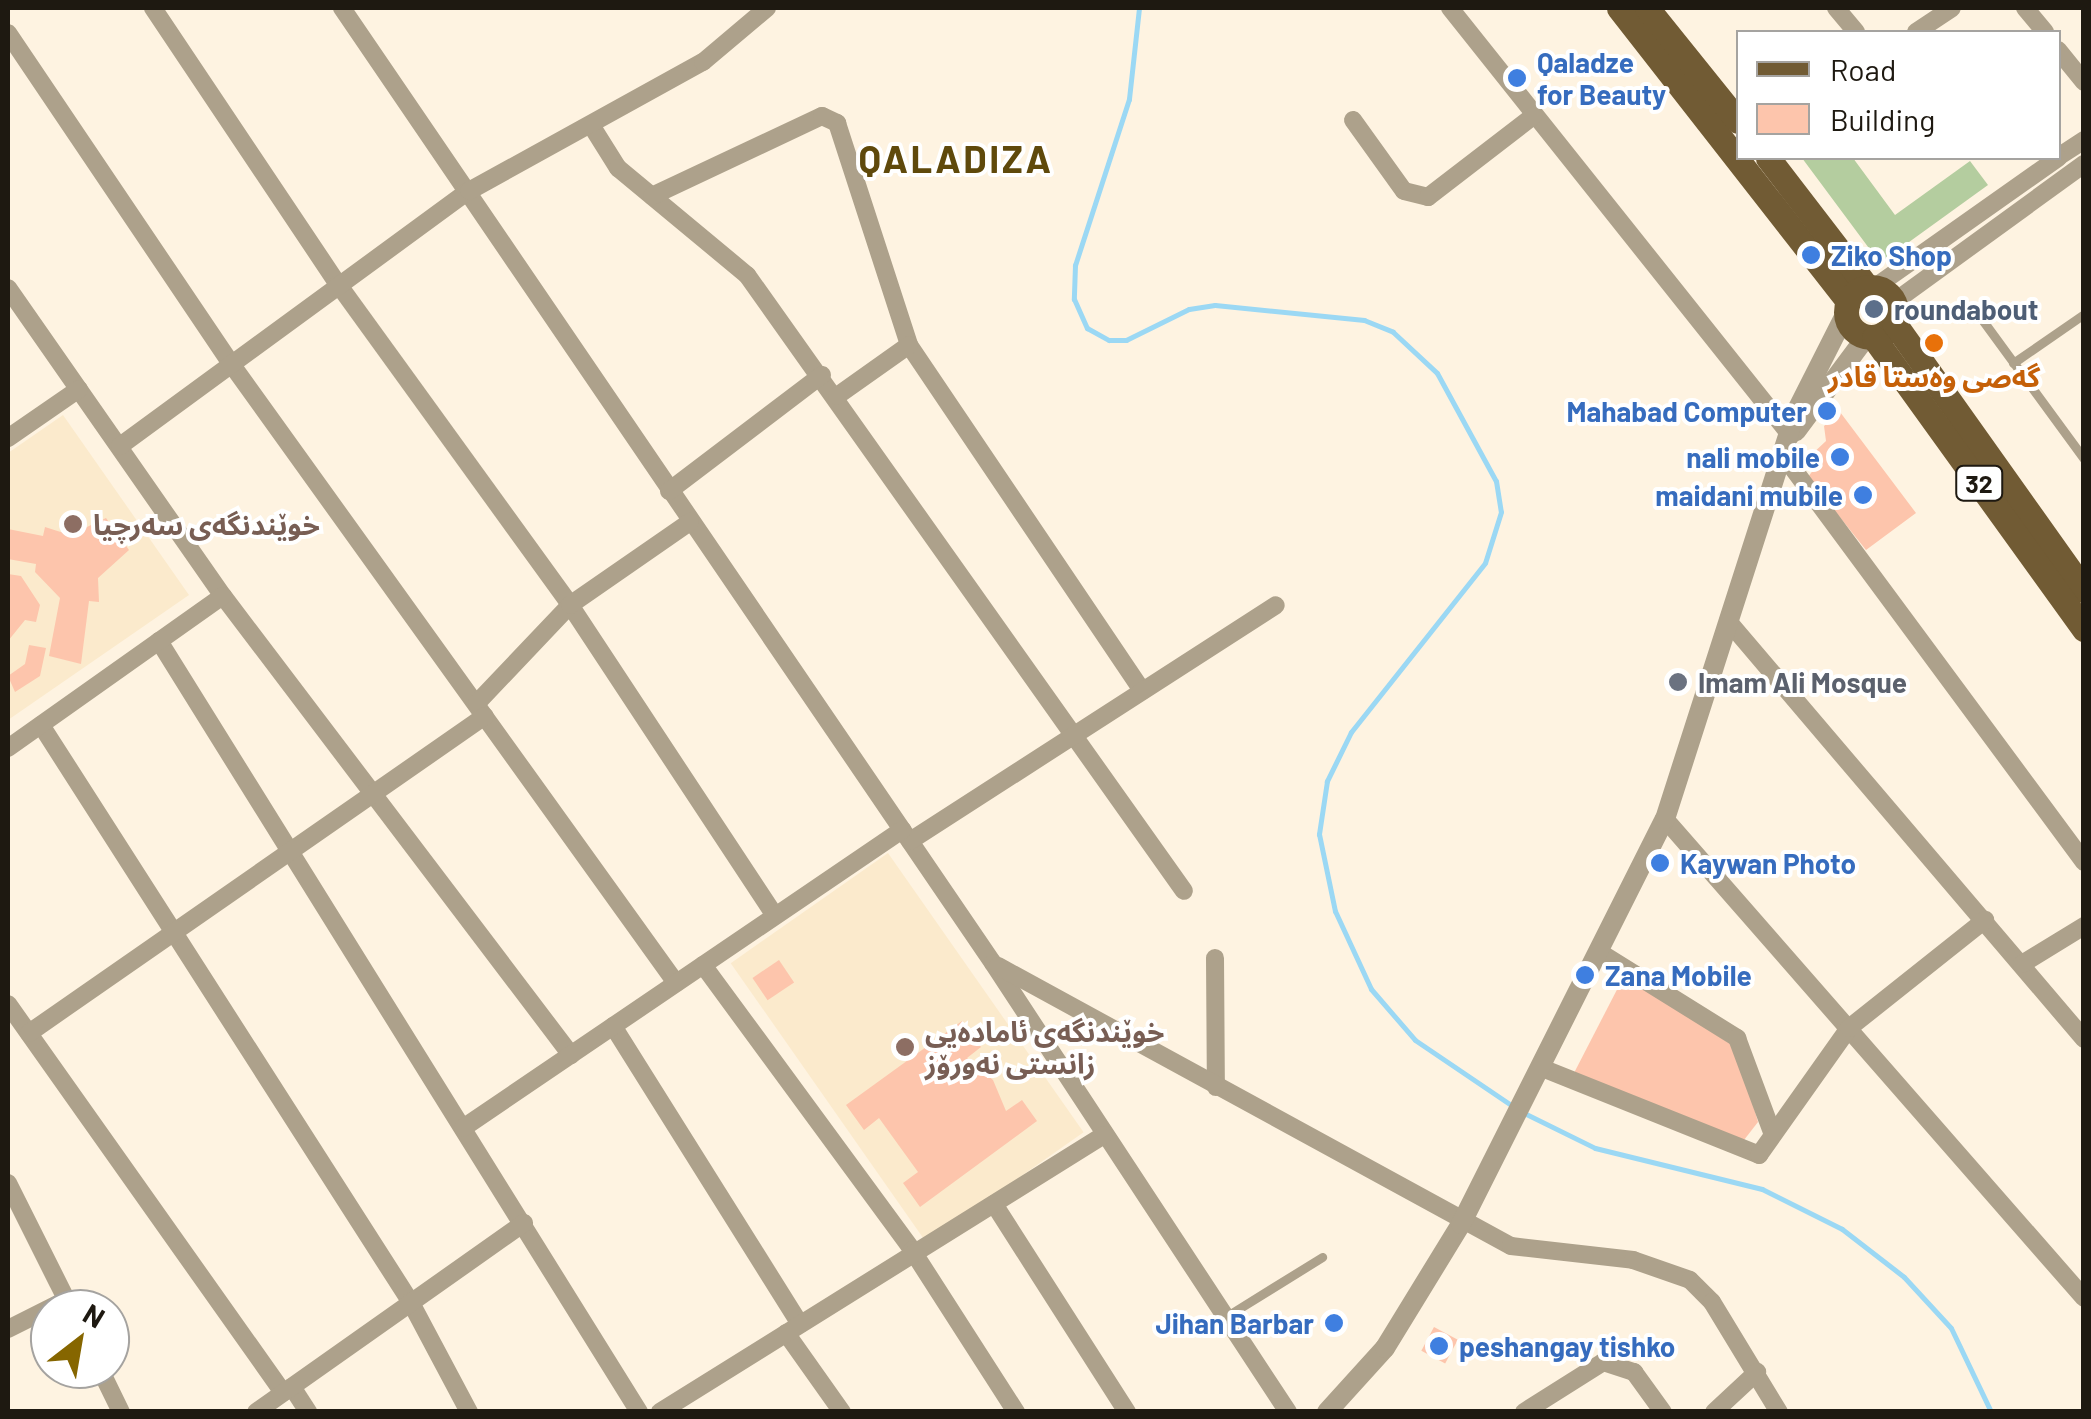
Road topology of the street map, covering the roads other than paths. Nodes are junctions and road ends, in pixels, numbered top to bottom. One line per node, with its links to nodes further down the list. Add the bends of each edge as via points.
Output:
1 (153, 8): 29 (street)
2 (342, 8): 27 (street)
3 (767, 8): 19 (street, via 703,62)
4 (1450, 8): 16 (street)
5 (1618, 8): 21 (main road, 32)
6 (1647, 8): 17 (main road)
7 (1836, 8): 10 (street)
8 (1952, 8): 11 (street)
9 (2025, 8): 12 (street)
10 (1854, 30)
11 (1919, 30)
12 (2042, 30)
13 (8, 33): 36 (street)
14 (2061, 54): 15 (street)
15 (2084, 82)
16 (1533, 116): 18 (street, via 1428,197 1404,191); 41 (street)
17 (1736, 119)
18 (1353, 120)
19 (591, 125): 27 (street); 28 (street, via 618,168)
20 (2084, 140): 22 (street)
21 (1736, 149)
22 (2061, 155)
23 (1745, 160): 31 (main road, 32)
24 (1769, 160): 31 (main road, 32)
25 (2054, 160): 31 (street)
26 (2084, 164): 31 (street)
27 (468, 191): 29 (street); 44 (street)
28 (652, 196): 34 (street, via 822,116 837,123); 37 (street, via 747,274)
29 (338, 284): 36 (street); 48 (street)
30 (8, 288): 38 (street)
31 (1871, 311): 41 (street); 41 (street, via 1800,401); 46 (main road, 32); 51 (main road, 32)
32 (1978, 314): 35 (lane)
33 (2083, 315): 35 (lane)
34 (909, 345): 39 (street); 53 (street)
35 (2013, 363): 43 (lane)
36 (232, 365): 42 (street); 54 (street)
37 (822, 375): 39 (street); 44 (street)
38 (79, 389): 40 (street); 42 (street)
39 (837, 396): 56 (street)
40 (8, 438)
41 (1787, 445): 50 (street); 62 (street)
42 (120, 446): 47 (street)
43 (2084, 459)
44 (669, 491): 45 (street)
45 (690, 522): 48 (street); 60 (street)
46 (2084, 590)
47 (222, 596): 52 (street); 58 (street)
48 (570, 606): 54 (street); 64 (street)
49 (1276, 606): 53 (street)
50 (1728, 622): 59 (street); 65 (street)
51 (2084, 629)
52 (158, 641): 55 (street); 61 (street)
53 (1142, 691): 56 (street)
54 (481, 709): 58 (street); 73 (street)
55 (41, 724): 57 (street); 67 (street)
56 (1076, 734): 60 (street); 63 (street)
57 (8, 748)
58 (373, 796): 61 (street); 79 (street)
59 (1665, 818): 68 (street); 76 (street)
60 (906, 836): 64 (street); 70 (street)
61 (291, 852): 67 (street); 82 (street)
62 (2084, 862)
63 (1184, 891)
64 (775, 916): 72 (street)
65 (1984, 920): 71 (street); 76 (street)
66 (2084, 926): 71 (street)
67 (173, 930): 77 (street); 93 (street)
68 (1599, 952): 80 (street); 84 (street, via 1738,1038)
69 (1214, 958): 81 (street)
70 (993, 963): 81 (street); 83 (street)
71 (2022, 964): 78 (street)
72 (703, 965): 73 (street); 89 (street)
73 (676, 983): 75 (street)
74 (8, 1004): 77 (street)
75 (613, 1026): 79 (street); 95 (street)
76 (1848, 1028): 84 (street); 92 (street)
77 (29, 1034): 98 (street)
78 (2084, 1039)
79 (571, 1054): 82 (street)
80 (1541, 1071): 84 (street, via 1759,1155); 88 (street)
81 (1216, 1087): 88 (street)
82 (463, 1128): 87 (street)
83 (1104, 1135): 86 (street); 94 (street)
84 (1773, 1135)
85 (8, 1183): 91 (street)
86 (994, 1204): 89 (street); 107 (street)
87 (524, 1223): 93 (street); 103 (street)
88 (1461, 1224): 96 (street, via 1511,1246 1634,1260 1680,1274 1705,1293); 109 (street, via 1385,1348)
89 (912, 1250): 95 (street); 106 (street)
90 (1322, 1257): 94 (lane)
91 (60, 1289)
92 (2084, 1298)
93 (410, 1301): 98 (street); 102 (street)
94 (1226, 1316): 108 (street)
95 (793, 1329): 104 (street); 105 (street)
96 (1758, 1372): 112 (street); 113 (street)
97 (110, 1389): 99 (street)
98 (287, 1390): 100 (street); 101 (street)
99 (121, 1412)
100 (256, 1412)
101 (308, 1412)
102 (469, 1412)
103 (639, 1412)
104 (660, 1412)
105 (842, 1412)
106 (1016, 1412)
107 (1127, 1412)
108 (1288, 1412)
109 (1328, 1412)
110 (1524, 1412): 111 (street, via 1583,1371 1612,1362 1634,1372)
111 (1663, 1412)
112 (1714, 1412)
113 (1779, 1412)

